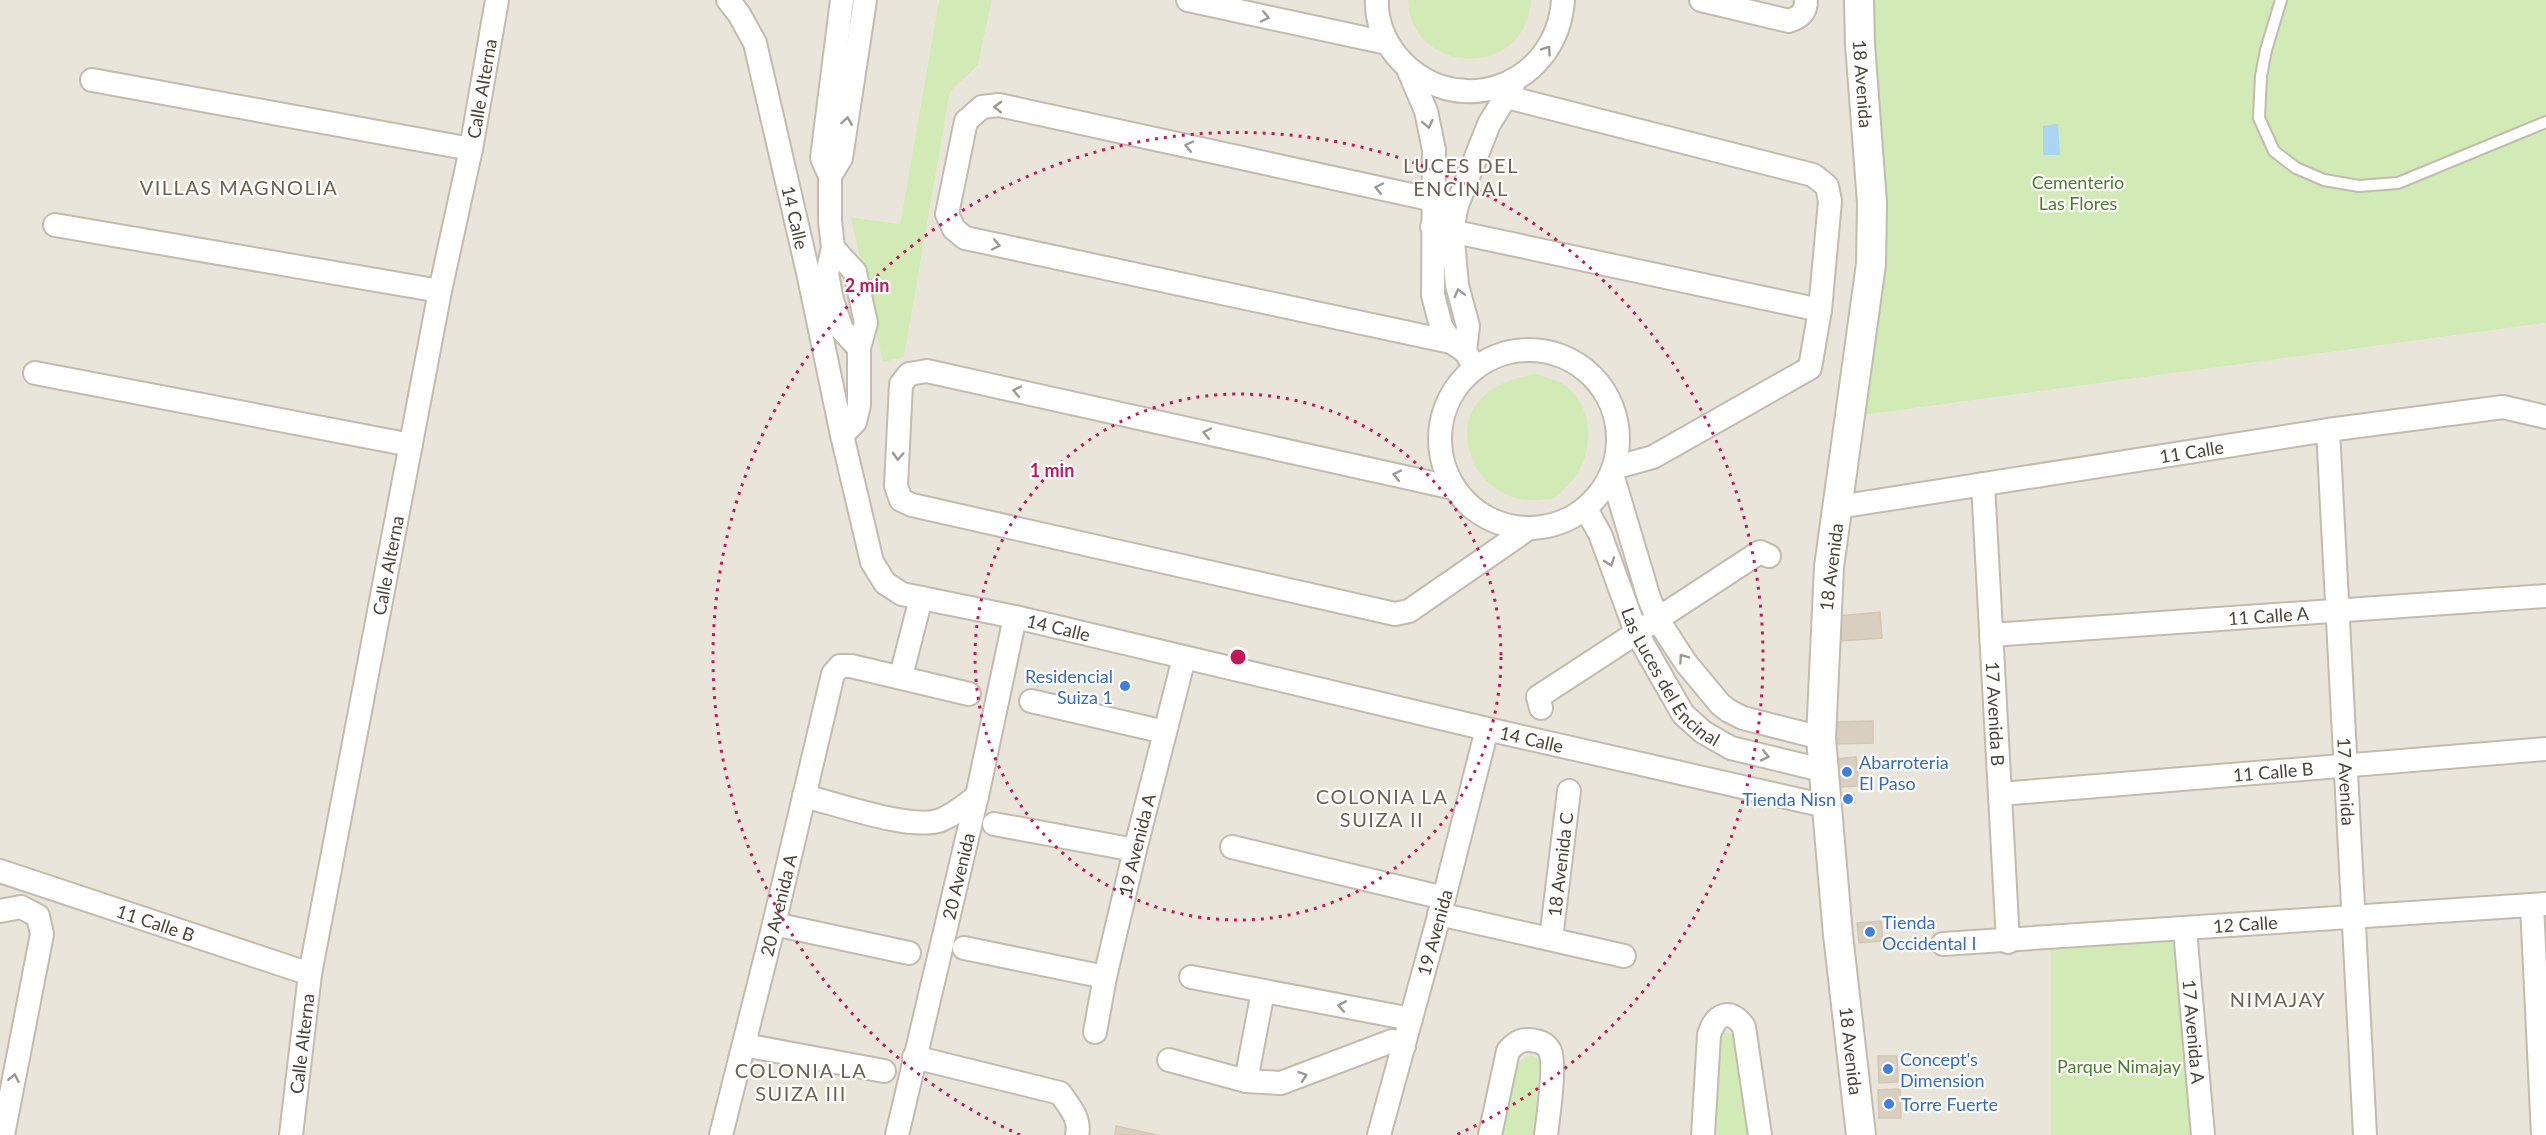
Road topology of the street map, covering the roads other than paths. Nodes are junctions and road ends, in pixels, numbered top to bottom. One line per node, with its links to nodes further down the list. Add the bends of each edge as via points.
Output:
1 (494, 0): 18 (street, Calle Alterna)
2 (728, 0): 29 (street, 14 Calle, via 755,43)
3 (842, 0): 14 (street)
4 (865, 0): 14 (street)
5 (1188, 0): 12 (street, one-way to 12)
6 (1377, 0): 12 (street, via 1376,10)
7 (1563, 0): 16 (street, one-way to 7, via 1553,42)
8 (1701, 0): 9 (street, via 1789,21 1800,17)
9 (1806, 0)
10 (1859, 0): 34 (street, 18 Avenida, via 1872,203 1871,264)
11 (2281, 0): 17 (lane, via 2261,76 2259,118 2274,151 2296,168 2324,180 2359,186 2398,183)
12 (1387, 43): 13 (street)
13 (1408, 69): 16 (street, via 1432,84 1461,91); 19 (street, one-way to 19, via 1426,111 1434,150)
14 (843, 72): 29 (street, via 841,158 830,176 830,221 833,248 855,272 866,323 859,348 859,405 855,422)
15 (92, 80): 18 (street)
16 (1512, 88): 20 (street, via 1489,124); 24 (street, via 1813,175 1827,186 1830,201)
17 (2546, 122)
18 (471, 149): 23 (street, Calle Alterna)
19 (1432, 199): 20 (street); 22 (street); 25 (street, one-way to 25, via 999,105 982,107 966,121 947,214 954,229 965,238)
20 (1457, 205): 22 (street)
21 (55, 225): 23 (street)
22 (1442, 229): 24 (street); 25 (street, via 1432,295 1441,326)
23 (440, 291): 30 (street, Calle Alterna)
24 (1820, 310): 31 (street, via 1810,368 1653,457)
25 (1463, 354): 31 (street, via 1500,355 1528,350 1556,354 1582,367 1602,387 1615,412 1619,440); 33 (street, via 1459,384 1447,403 1441,424 1442,457)
26 (35, 373): 30 (street)
27 (2546, 417): 28 (street, 11 Calle, via 2503,407)
28 (2328, 430): 32 (street, 11 Calle); 40 (street, 17 Avenida)
29 (842, 435): 39 (street, 14 Calle, via 872,561 885,583 902,594)
30 (411, 445): 79 (street, Calle Alterna)
31 (1613, 471): 35 (street); 42 (street, Las Luces del Encinal)
32 (1983, 484): 34 (street, 11 Calle); 44 (street, 17 Avenida B)
33 (1454, 488): 36 (street, via 1474,510 1500,523); 36 (street, one-way to 36, via 927,371 909,374 901,384 896,486 901,500 923,508 1395,614 1409,611)
34 (1838, 507): 53 (street, 18 Avenida, via 1829,567)
35 (1586, 509): 36 (street, via 1557,524); 43 (street, Las Luces del Encinal, one-way to 43, via 1600,534)
36 (1529, 528)
37 (1769, 556): 42 (street, via 1760,552)
38 (2546, 596): 40 (street, 11 Calle A)
39 (921, 598): 41 (street, 14 Calle); 46 (street)
40 (2337, 611): 44 (street, 11 Calle A); 56 (street, 17 Avenida)
41 (1015, 617): 45 (street, 14 Calle); 61 (street, 20 Avenida)
42 (1658, 620): 43 (street); 50 (street, Las Luces del Encinal, one-way to 42, via 1720,704 1686,663)
43 (1636, 632): 49 (street, via 1538,697); 54 (street, Las Luces del Encinal, via 1683,714 1703,732)
44 (1991, 635): 59 (street, 17 Avenida B)
45 (1184, 658): 51 (street, 14 Calle); 52 (street, 19 Avenida A)
46 (901, 676): 47 (street); 60 (street, 20 Avenida A, via 851,666 840,666 833,674)
47 (969, 694)
48 (1031, 701): 52 (street)
49 (1541, 708)
50 (1743, 718): 53 (street, Las Luces del Encinal); 54 (street)
51 (1487, 729): 62 (street, 14 Calle); 68 (street, 19 Avenida)
52 (1165, 732): 65 (street, 19 Avenida A)
53 (1821, 738): 57 (street, 18 Avenida)
54 (1731, 748): 57 (street, Las Luces del Encinal, one-way to 57)
55 (2546, 749): 56 (street, 11 Calle B)
56 (2345, 765): 59 (street, 11 Calle B); 70 (street, 17 Avenida)
57 (1822, 770): 62 (street, 18 Avenida)
58 (1569, 791): 73 (street, 18 Avenida C)
59 (2000, 794): 74 (street, 17 Avenida B)
60 (804, 796): 61 (street, via 916,824 940,820); 71 (street, 20 Avenida A)
61 (976, 796): 87 (street, 20 Avenida)
62 (1826, 806): 101 (street, 18 Avenida)
63 (994, 824): 65 (street)
64 (1233, 847): 68 (street)
65 (1135, 850): 81 (street, 19 Avenida A)
66 (0, 871): 79 (street, 11 Calle B)
67 (2539, 905): 70 (street, 12 Calle); 104 (street)
68 (1442, 906): 73 (street); 83 (street, 19 Avenida)
69 (0, 911): 91 (street, one-way to 69, via 42,934 38,915 21,907)
70 (2354, 918): 72 (street, 12 Calle); 103 (street, 17 Avenida)
71 (774, 924): 77 (street); 85 (street, 20 Avenida A)
72 (2185, 930): 74 (street, 12 Calle); 102 (street, 17 Avenida A)
73 (1551, 939): 78 (street)
74 (2008, 942): 75 (street, 12 Calle)
75 (1943, 944)
76 (964, 948): 81 (street)
77 (909, 953)
78 (1624, 956)
79 (310, 974): 92 (street, Calle Alterna)
80 (1191, 976): 82 (street)
81 (1105, 977): 84 (street, 19 Avenida A)
82 (1263, 991): 83 (street, one-way to 82); 90 (street)
83 (1411, 1019): 86 (street, 19 Avenida)
84 (1095, 1032)
85 (744, 1045): 89 (street); 93 (street, 20 Avenida A)
86 (1404, 1046): 90 (street, one-way to 86, via 1281,1083 1392,1041); 96 (street, 19 Avenida)
87 (914, 1058): 94 (street, 20 Avenida); 95 (street, via 1060,1093 1073,1112)
88 (1169, 1060): 90 (street)
89 (884, 1071)
90 (1246, 1081)
91 (3, 1135)
92 (291, 1135)
93 (721, 1135)
94 (897, 1135)
95 (1077, 1135)
96 (1379, 1135)
97 (1490, 1135): 98 (street, via 1508,1051 1516,1042 1527,1039 1543,1042 1550,1052)
98 (1546, 1135)
99 (1703, 1135): 100 (street, via 1709,1035 1712,1025 1728,1015 1738,1018 1744,1027)
100 (1760, 1135)
101 (1861, 1135)
102 (2203, 1135)
103 (2365, 1135)
104 (2543, 1135)

